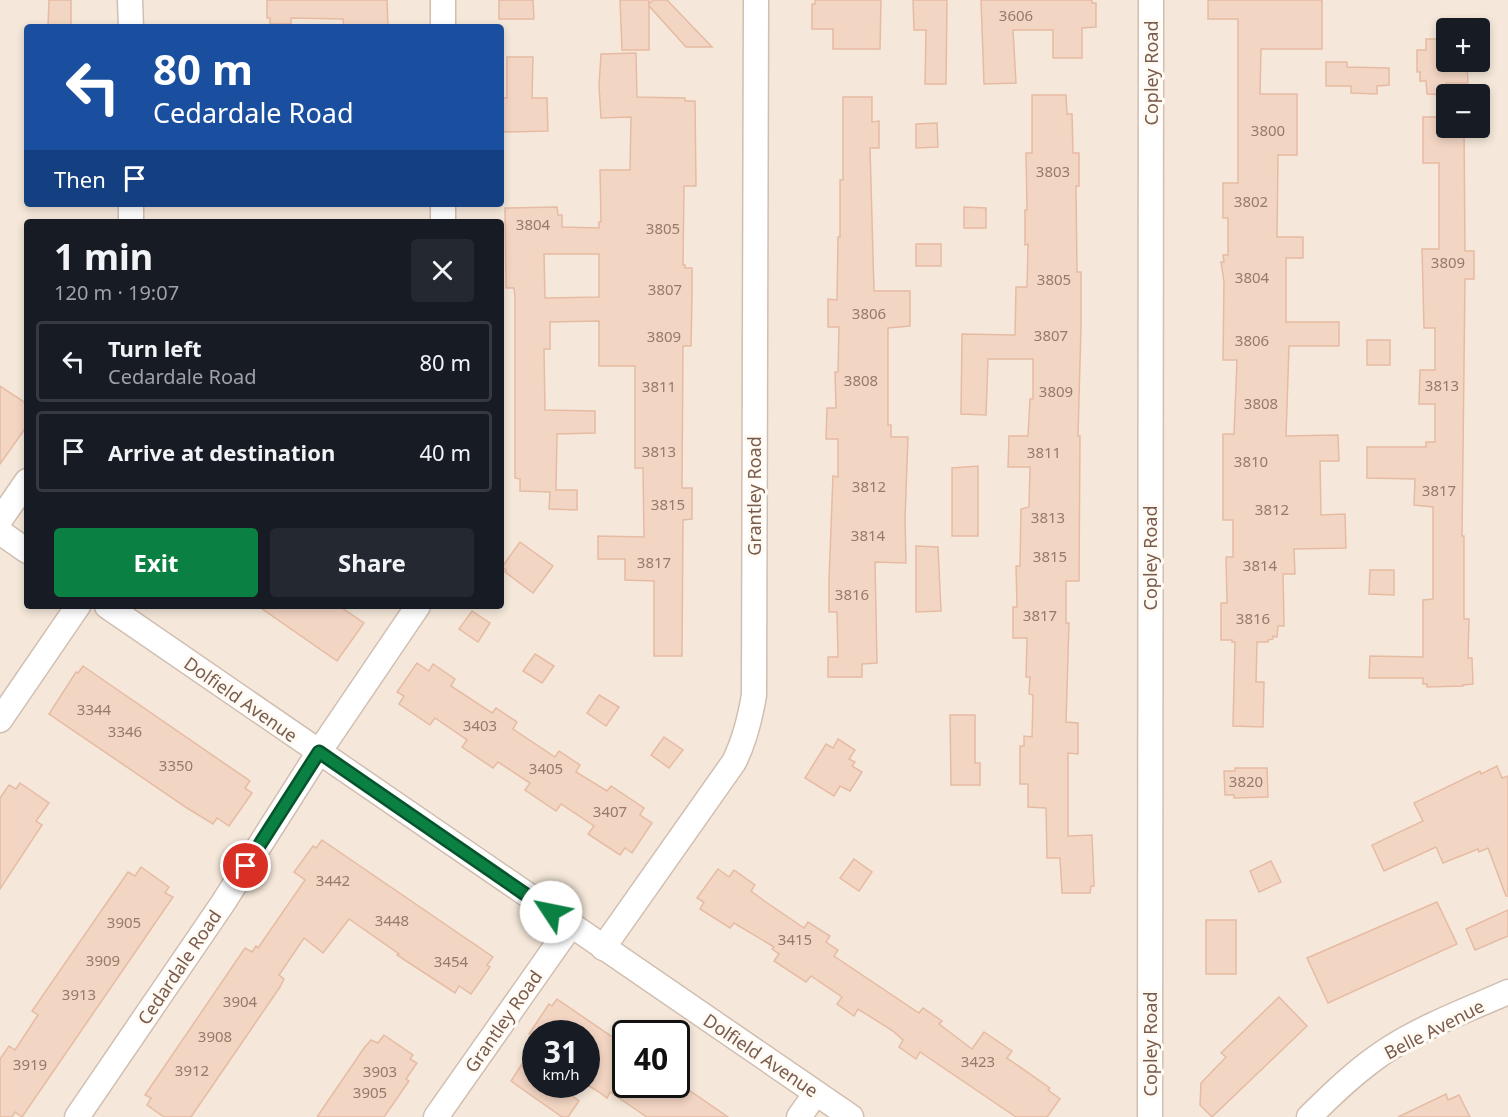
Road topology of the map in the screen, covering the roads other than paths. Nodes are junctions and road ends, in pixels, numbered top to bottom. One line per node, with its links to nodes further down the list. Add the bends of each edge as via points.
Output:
1 (130, 0): 5 (street)
2 (443, 0): 6 (street)
3 (756, 0): 17 (street, Grantley Road, via 754,695 743,744 734,762)
4 (1151, 0): 24 (street, Copley Road)
5 (130, 24)
6 (443, 24)
7 (24, 485): 8 (street)
8 (0, 520)
9 (0, 532): 10 (street)
10 (24, 549)
11 (76, 609): 14 (street)
12 (111, 609): 15 (street, Dolfield Avenue)
13 (416, 609): 15 (street, Cedardale Road)
14 (0, 720)
15 (319, 752): 16 (street, Dolfield Avenue); 20 (street, Cedardale Road, via 223,903)
16 (571, 925): 17 (street, Dolfield Avenue); 21 (street, Grantley Road)
17 (603, 948): 19 (street, Dolfield Avenue)
18 (1508, 992): 25 (street, Belle Avenue, via 1386,1051)
19 (816, 1093): 22 (street); 23 (street, Dolfield Avenue)
20 (77, 1117)
21 (436, 1117)
22 (799, 1117)
23 (850, 1117)
24 (1150, 1117)
25 (1309, 1117)

